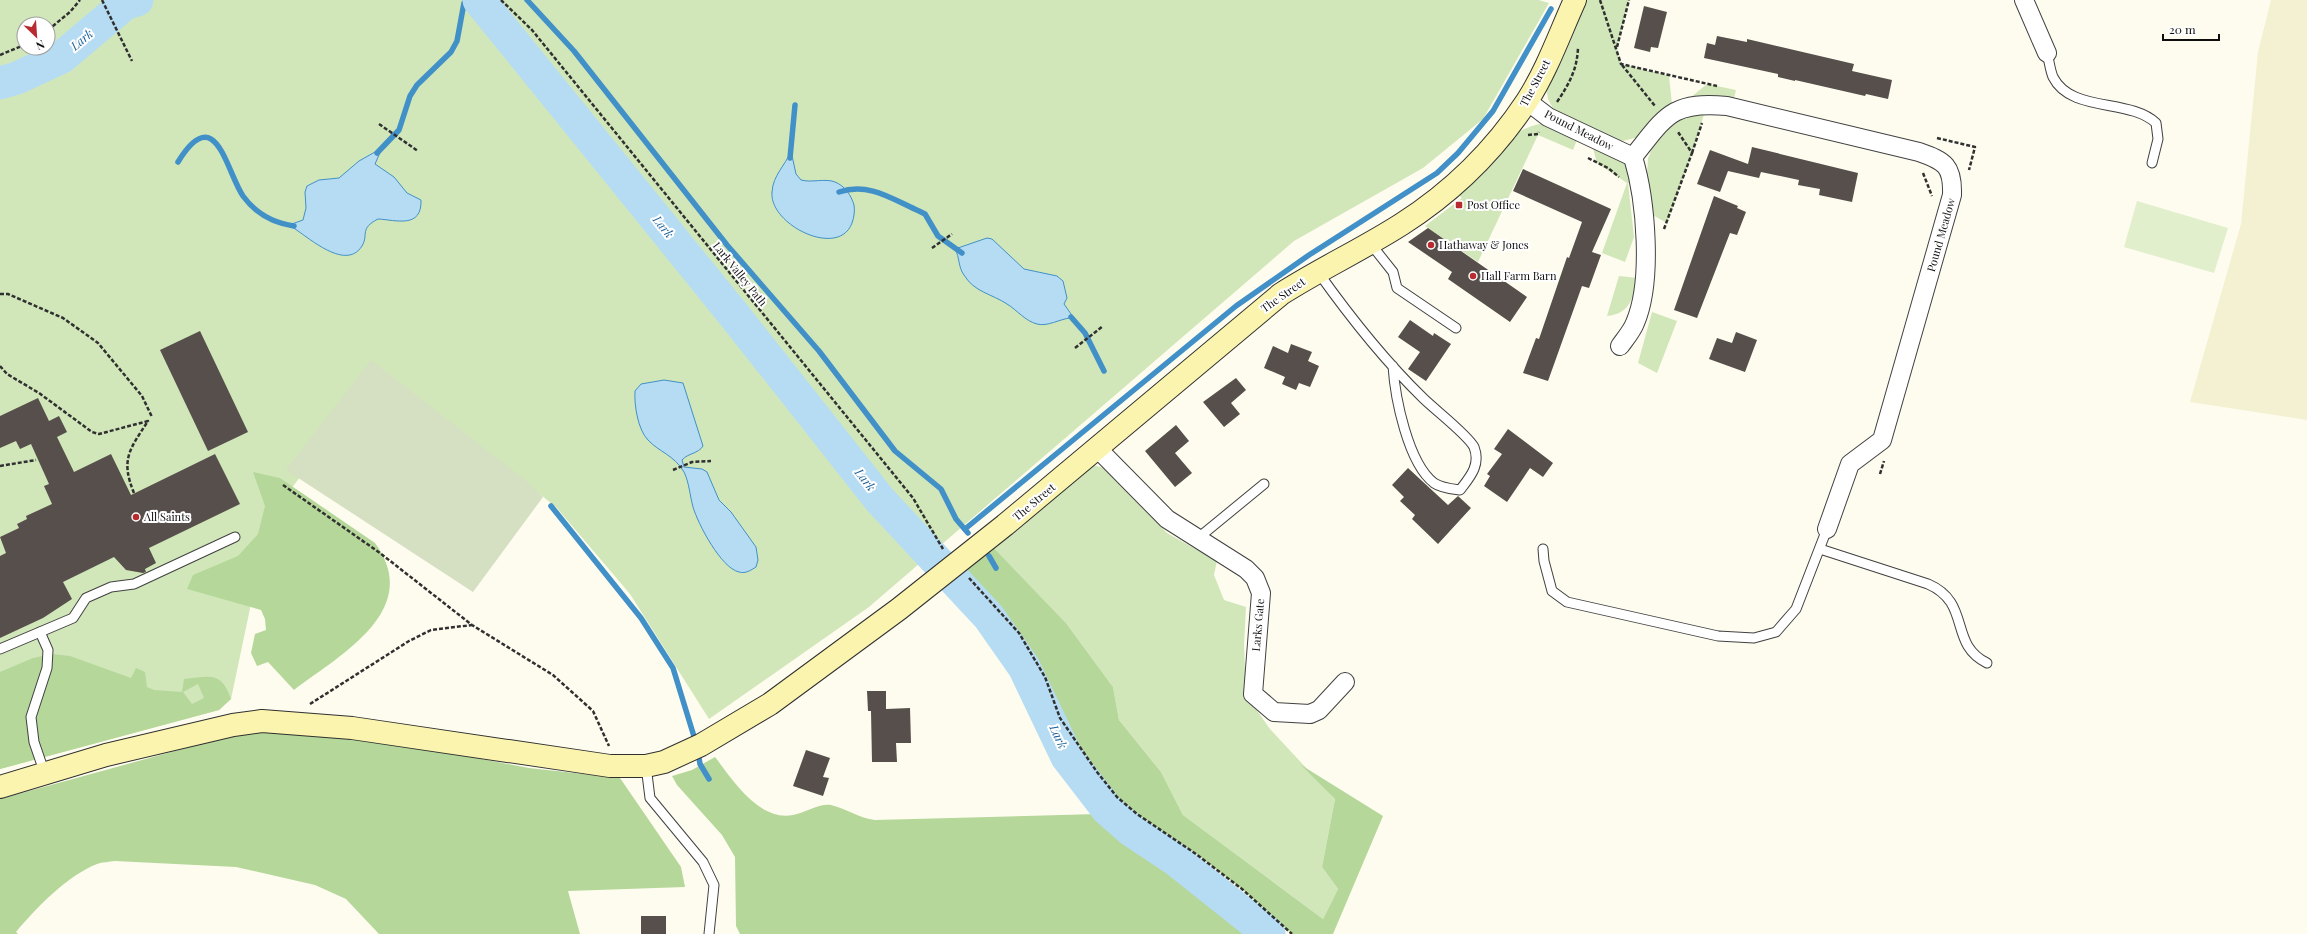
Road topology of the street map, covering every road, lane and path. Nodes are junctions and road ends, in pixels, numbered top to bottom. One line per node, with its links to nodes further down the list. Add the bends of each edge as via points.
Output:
1 (80, 0): 8 (path)
2 (102, 0): 13 (path)
3 (501, 0): 60 (path, Lark Valley Path, via 532,30 913,498 944,551)
4 (1575, 0): 16 (main road, The Street)
5 (1600, 0): 9 (path)
6 (1629, 0): 9 (path)
7 (2024, 0): 11 (street)
8 (56, 23)
9 (1617, 47): 14 (path)
10 (16, 48): 12 (path)
11 (2047, 53): 27 (lane, via 2053,77 2064,92 2113,107 2135,110 2149,116 2156,123 2158,139)
12 (0, 55)
13 (132, 61)
14 (1621, 64): 15 (path); 18 (path, via 1631,79)
15 (1722, 87)
16 (1527, 100): 26 (street, Pound Meadow, via 1548,117); 34 (main road, The Street, via 1484,156 1460,181 1401,225)
17 (1704, 115): 24 (path)
18 (1666, 116): 24 (path); 26 (street, Pound Meadow); 55 (street, Pound Meadow, via 1680,108 1702,104 1727,106 1919,152 1940,159 1950,169 1953,180 1952,195 1882,440 1850,464)
19 (379, 124): 23 (path)
20 (1538, 134): 22 (path)
21 (1929, 136): 29 (path, via 1975,147)
22 (1545, 138)
23 (418, 151)
24 (1692, 153): 33 (path)
25 (1585, 156): 30 (path)
26 (1633, 157): 40 (street, via 1639,176 1646,250 1643,293 1635,324)
27 (2152, 163)
28 (1920, 167): 31 (path)
29 (1967, 178)
30 (1622, 179)
31 (1933, 199)
32 (952, 234): 35 (path)
33 (1662, 234)
34 (1370, 243): 36 (main road, The Street); 39 (lane, via 1394,272 1397,288)
35 (932, 248)
36 (1317, 271): 43 (lane, via 1346,312); 45 (main road, The Street, via 1281,294 1247,321)
37 (0, 294): 44 (path, via 8,294 63,318 98,343 142,396)
38 (1103, 326): 41 (path)
39 (1456, 328)
40 (1620, 346)
41 (1076, 348)
42 (0, 366): 54 (path, via 7,374 39,393 92,432 99,434 148,421 128,453 128,474)
43 (1393, 366): 43 (lane, via 1398,406 1421,470 1435,484 1460,490 1472,474 1477,460 1473,446)
44 (152, 417)
45 (1098, 449): 57 (street, Larks Gate, via 1167,519); 60 (main road, The Street)
46 (1885, 459): 51 (path)
47 (36, 460): 49 (path)
48 (711, 461): 50 (path, via 686,463)
49 (0, 466)
50 (672, 470)
51 (1880, 474)
52 (1264, 484): 57 (lane)
53 (283, 485): 61 (path, via 380,553)
54 (134, 493)
55 (1827, 529): 58 (lane)
56 (235, 537): 62 (lane, via 134,584 111,587 86,598 73,618)
57 (1197, 539): 65 (street, Larks Gate, via 1246,569 1255,578 1261,593 1253,694 1263,705 1274,712 1310,714 1319,710)
58 (1820, 548): 59 (lane, via 1796,609 1776,632 1754,638 1718,636 1567,602 1552,591); 64 (lane, via 1928,584 1943,592 1954,606 1972,655)
59 (1543, 549)
60 (950, 569): 68 (main road, The Street, via 770,704 692,749 664,762); 72 (path, Lark Valley Path, via 1019,634 1045,677 1060,718 1117,797 1236,885)
61 (472, 625): 66 (path, via 430,630 409,641 319,697); 67 (path, via 553,675 593,711 610,748)
62 (40, 632): 63 (lane); 69 (lane, via 48,650 47,668 31,717 34,742)
63 (0, 649)
64 (1987, 663)
65 (1345, 682)
66 (285, 723): 67 (main road, The Street, via 352,728); 69 (main road, The Street, via 262,721 233,725 106,755)
67 (610, 766): 68 (main road, The Street)
68 (646, 766): 71 (lane, via 650,798 703,862 714,885)
69 (45, 774): 70 (main road, The Street)
70 (0, 787)
71 (709, 934)
72 (1292, 934)

